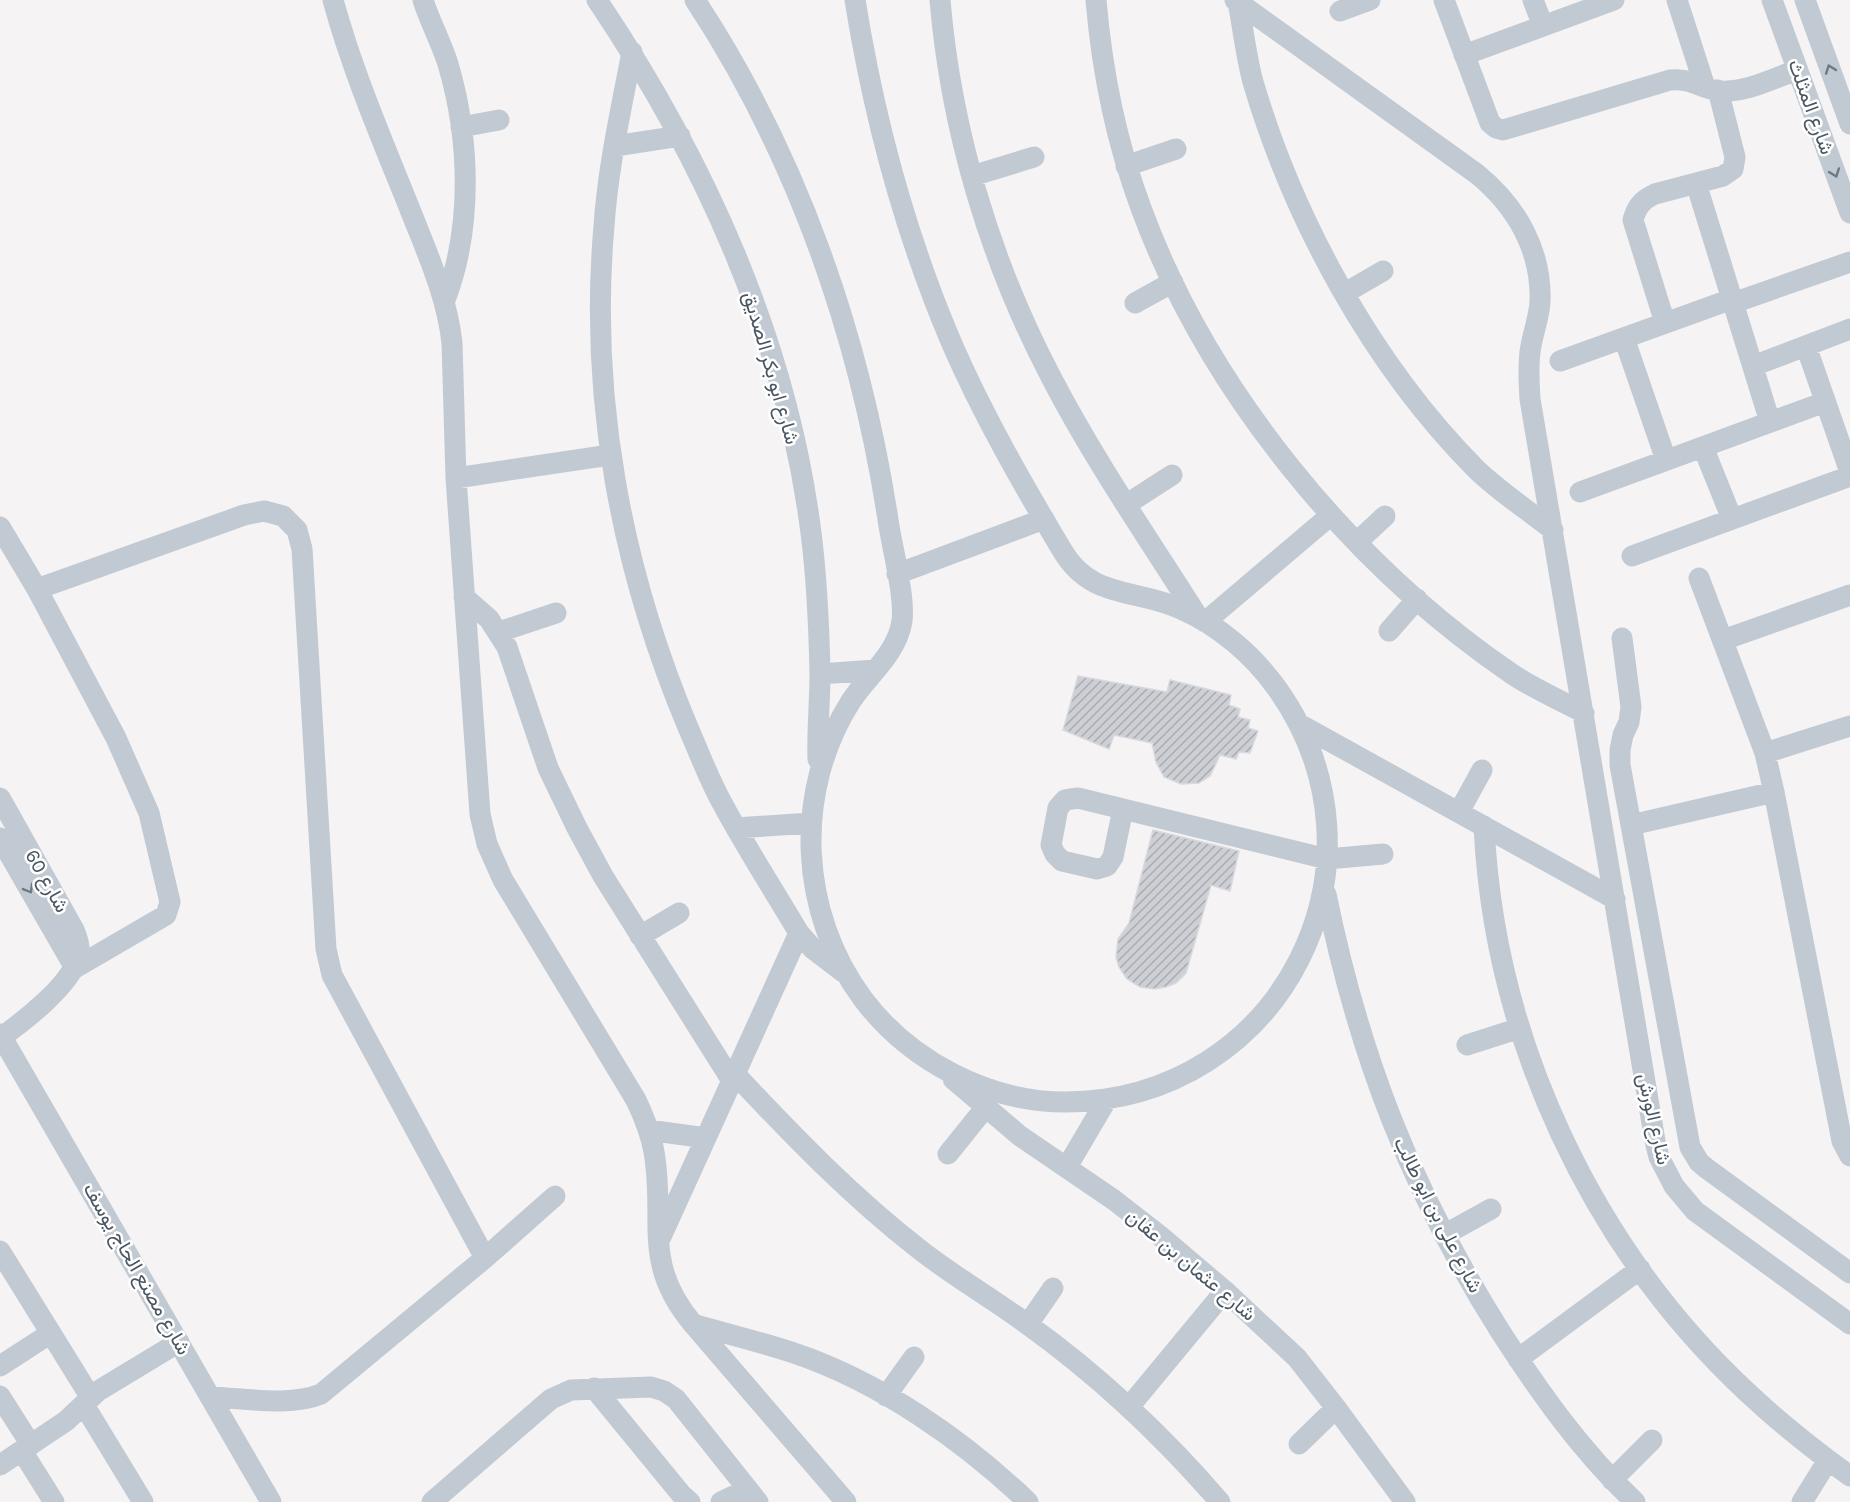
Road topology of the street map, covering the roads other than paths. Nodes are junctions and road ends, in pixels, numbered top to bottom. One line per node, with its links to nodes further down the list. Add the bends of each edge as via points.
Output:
1 (333, 0): 35 (street, via 354,69)
2 (423, 0): 22 (street, via 447,63)
3 (597, 0): 16 (street, شارع ابو بكر الصديق)
4 (695, 0): 62 (street, via 758,110 821,253 868,410)
5 (855, 0): 56 (street, via 889,162 909,231 953,345 1006,455)
6 (940, 0): 28 (street, via 956,110)
7 (1096, 0): 27 (street, via 1106,79)
8 (1444, 0): 17 (street)
9 (1533, 0): 15 (street)
10 (1614, 0): 15 (street)
11 (1677, 0): 19 (street)
12 (1772, 0): 18 (street, شارع المثلث)
13 (1805, 0): 21 (street, شارع المثلث, one-way to 13)
14 (1236, 1): 34 (street, via 1252,80 1277,150 1315,237); 59 (street, شارع الورش, via 1477,174 1517,216 1532,249 1539,285 1540,303 1528,382)
15 (1543, 26): 17 (street)
16 (632, 52): 23 (street, شارع ابو بكر الصديق); 24 (street)
17 (1464, 55): 19 (street, via 1490,123 1503,130 1670,80 1694,81)
18 (1797, 70): 19 (street, via 1732,91); 30 (street, شارع المثلث, one-way to 30)
19 (1711, 89): 29 (street, via 1735,163 1729,174)
20 (499, 120): 22 (street)
21 (1850, 124)
22 (460, 127): 35 (street, via 464,221 458,260)
23 (680, 136): 24 (street); 75 (street, شارع ابو بكر الصديق, via 738,259 789,421 811,532)
24 (615, 146): 47 (street, via 608,179 601,273 602,368)
25 (1176, 149): 27 (street)
26 (1034, 157): 28 (street)
27 (1126, 166): 33 (street)
28 (972, 176): 53 (street, via 994,247 1030,334 1073,417)
29 (1696, 183): 36 (street); 38 (street, via 1655,194 1636,208 1634,220)
30 (1850, 213)
31 (1850, 262): 36 (street)
32 (1383, 271): 34 (street)
33 (1173, 282): 37 (street); 54 (street, via 1248,410)
34 (1345, 293): 59 (street, via 1386,359 1444,434 1477,470)
35 (445, 300): 51 (street, via 452,343)
36 (1732, 301): 38 (street); 43 (street)
37 (1135, 303)
38 (1665, 323): 40 (street)
39 (1850, 328): 41 (street)
40 (1624, 338): 42 (street); 48 (street)
41 (1806, 346): 43 (street); 44 (street)
42 (1560, 361)
43 (1753, 366): 45 (street)
44 (1825, 402): 45 (street); 49 (street)
45 (1770, 422): 46 (street)
46 (1704, 447): 48 (street); 57 (street)
47 (610, 455): 51 (street); 89 (street, via 646,614 684,718)
48 (1666, 460): 52 (street)
49 (1850, 474): 57 (street)
50 (1172, 475): 53 (street)
51 (456, 478): 66 (street)
52 (1580, 492)
53 (1127, 504): 69 (street)
54 (1331, 516): 60 (street); 69 (street)
55 (1385, 516): 60 (street)
56 (1044, 519): 62 (street); 69 (street, via 1068,561 1087,579 1111,591 1175,606)
57 (1732, 519): 61 (street)
58 (0, 527): 64 (street)
59 (1553, 530): 76 (street, شارع الورش)
60 (1357, 542): 67 (street)
61 (1632, 556)
62 (897, 574): 74 (street, via 901,625 892,648)
63 (1699, 578): 73 (street)
64 (37, 589): 98 (street, via 116,738 149,813 170,902 166,915); 117 (street, via 264,510 283,516 297,530 302,549 326,949 332,975)
65 (1850, 595): 73 (street)
66 (464, 597): 71 (street); 107 (street, via 480,814 487,844 503,880 636,1100)
67 (1417, 599): 70 (street); 76 (street, via 1514,675)
68 (556, 613): 71 (street)
69 (1202, 620): 77 (street, via 1260,667)
70 (1389, 631)
71 (499, 632): 97 (street, via 513,662 548,768 603,876)
72 (1622, 638): 87 (street, via 1631,707 1620,765)
73 (1722, 640): 79 (street)
74 (875, 670): 75 (street); 81 (street, via 838,723)
75 (820, 674): 81 (street, شارع ابو بكر الصديق)
76 (1584, 713): 94 (street, شارع الورش)
77 (1299, 724): 85 (street); 92 (street, via 1321,782)
78 (1850, 726): 79 (street)
79 (1765, 753): 82 (street)
80 (1482, 770): 85 (street)
81 (819, 772): 86 (street)
82 (1774, 792): 87 (street); 110 (street, via 1842,1141)
83 (0, 798): 98 (street, شارع 60, via 74,930 79,942)
84 (1124, 809): 92 (street)
85 (1459, 813): 88 (street)
86 (811, 823): 89 (street); 99 (street, via 817,902 834,951)
87 (1631, 825): 119 (street, via 1693,1155)
88 (1484, 826): 94 (street); 100 (street, via 1493,919)
89 (736, 828): 96 (street)
90 (0, 838): 98 (street, شارع 60, one-way to 98)
91 (1383, 855): 92 (street)
92 (1327, 859): 93 (street)
93 (1324, 887): 105 (street, via 1300,961 1254,1025 1191,1071 1167,1083); 114 (street, شارع على بن ابو طالب, via 1364,1047 1403,1150)
94 (1615, 899): 124 (street, شارع الورش, via 1655,1141 1666,1172 1695,1211)
95 (679, 913): 97 (street)
96 (799, 933): 99 (street, via 821,956); 104 (street)
97 (640, 936): 104 (street)
98 (75, 968): 101 (street, via 51,996)
99 (847, 974): 103 (street, via 878,1017 917,1052)
100 (1520, 1028): 102 (street); 118 (street, via 1565,1143 1603,1213)
101 (0, 1036): 126 (street, شارع مصنع الحاج يوسف)
102 (1467, 1045)
103 (940, 1066): 105 (street, via 1012,1095 1065,1102); 106 (street, شارع عثمان بن عفان)
104 (734, 1078): 108 (street); 123 (street, via 809,1152 920,1250)
105 (1107, 1099): 111 (street)
106 (985, 1108): 109 (street); 111 (street, شارع عثمان بن عفان)
107 (648, 1130): 108 (street); 115 (street, via 656,1168)
108 (706, 1138): 115 (street)
109 (948, 1154)
110 (1850, 1155)
111 (1067, 1167): 121 (street, شارع عثمان بن عفان, via 1159,1235)
112 (555, 1196): 117 (street)
113 (1491, 1209): 114 (street)
114 (1444, 1235): 128 (street, شارع على بن ابو طالب)
115 (658, 1244): 122 (street, via 666,1282)
116 (0, 1251): 125 (street)
117 (484, 1258): 132 (street, via 321,1394 294,1401)
118 (1640, 1269): 128 (street); 140 (street, via 1714,1359 1773,1416)
119 (1850, 1273)
120 (1053, 1288): 123 (street)
121 (1225, 1291): 135 (street); 136 (street, شارع عثمان بن عفان, via 1297,1358)
122 (693, 1324): 133 (street, via 795,1353); 151 (street)
123 (1028, 1324): 135 (street)
124 (1850, 1324)
125 (51, 1334): 129 (street); 134 (street)
126 (179, 1342): 132 (street, شارع مصنع الحاج يوسف); 134 (street, via 106,1385)
127 (914, 1357): 133 (street)
128 (1518, 1359): 143 (street, شارع على بن ابو طالب, via 1553,1411)
129 (0, 1366)
130 (594, 1388): 144 (street, via 651,1387 676,1399); 148 (street, via 572,1390 551,1399); 149 (street)
131 (0, 1396): 139 (street)
132 (210, 1396): 147 (street, شارع مصنع الحاج يوسف)
133 (886, 1396): 152 (street, via 980,1459)
134 (87, 1402): 139 (street); 146 (street)
135 (1129, 1407): 153 (street)
136 (1336, 1408): 138 (street); 154 (street, شارع عثمان بن عفان)
137 (1652, 1440): 143 (street)
138 (1299, 1444)
139 (27, 1448): 141 (street); 145 (street)
140 (1828, 1460): 142 (street); 156 (street)
141 (0, 1466)
142 (1850, 1476)
143 (1612, 1480): 155 (street, شارع على بن ابو طالب)
144 (753, 1496): 150 (street)
145 (54, 1502)
146 (143, 1502)
147 (271, 1502)
148 (432, 1502)
149 (690, 1502)
150 (721, 1502)
151 (846, 1502)
152 (1028, 1502)
153 (1220, 1502)
154 (1405, 1502)
155 (1635, 1502)
156 (1802, 1502)

